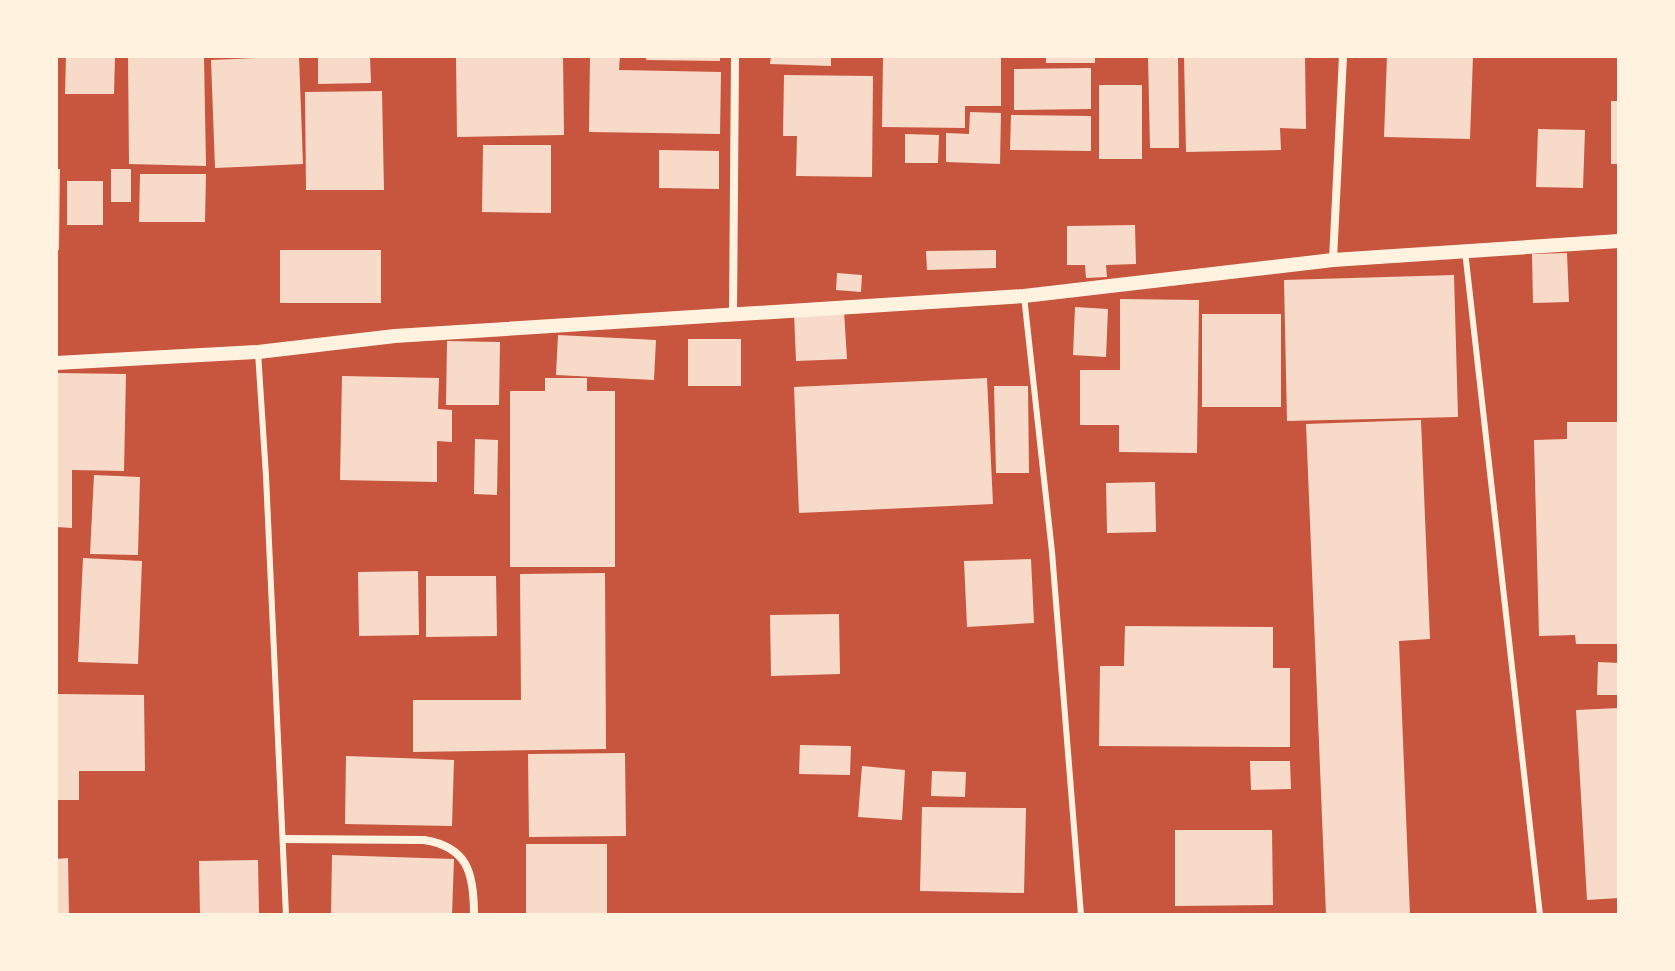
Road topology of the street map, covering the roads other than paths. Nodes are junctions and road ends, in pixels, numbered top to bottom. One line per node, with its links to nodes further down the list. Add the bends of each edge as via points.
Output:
1 (735, 56): 7 (street)
2 (1343, 56): 5 (street)
3 (1619, 241): 4 (street)
4 (1465, 251): 5 (street); 14 (lane)
5 (1333, 260): 6 (street)
6 (1024, 296): 7 (street); 13 (lane, via 1052,552)
7 (733, 314): 8 (street, via 395,336)
8 (258, 352): 9 (street); 10 (lane)
9 (56, 363)
10 (284, 839): 11 (lane); 12 (street, via 442,843 463,858)
11 (286, 915)
12 (474, 915)
13 (1081, 915)
14 (1540, 915)

